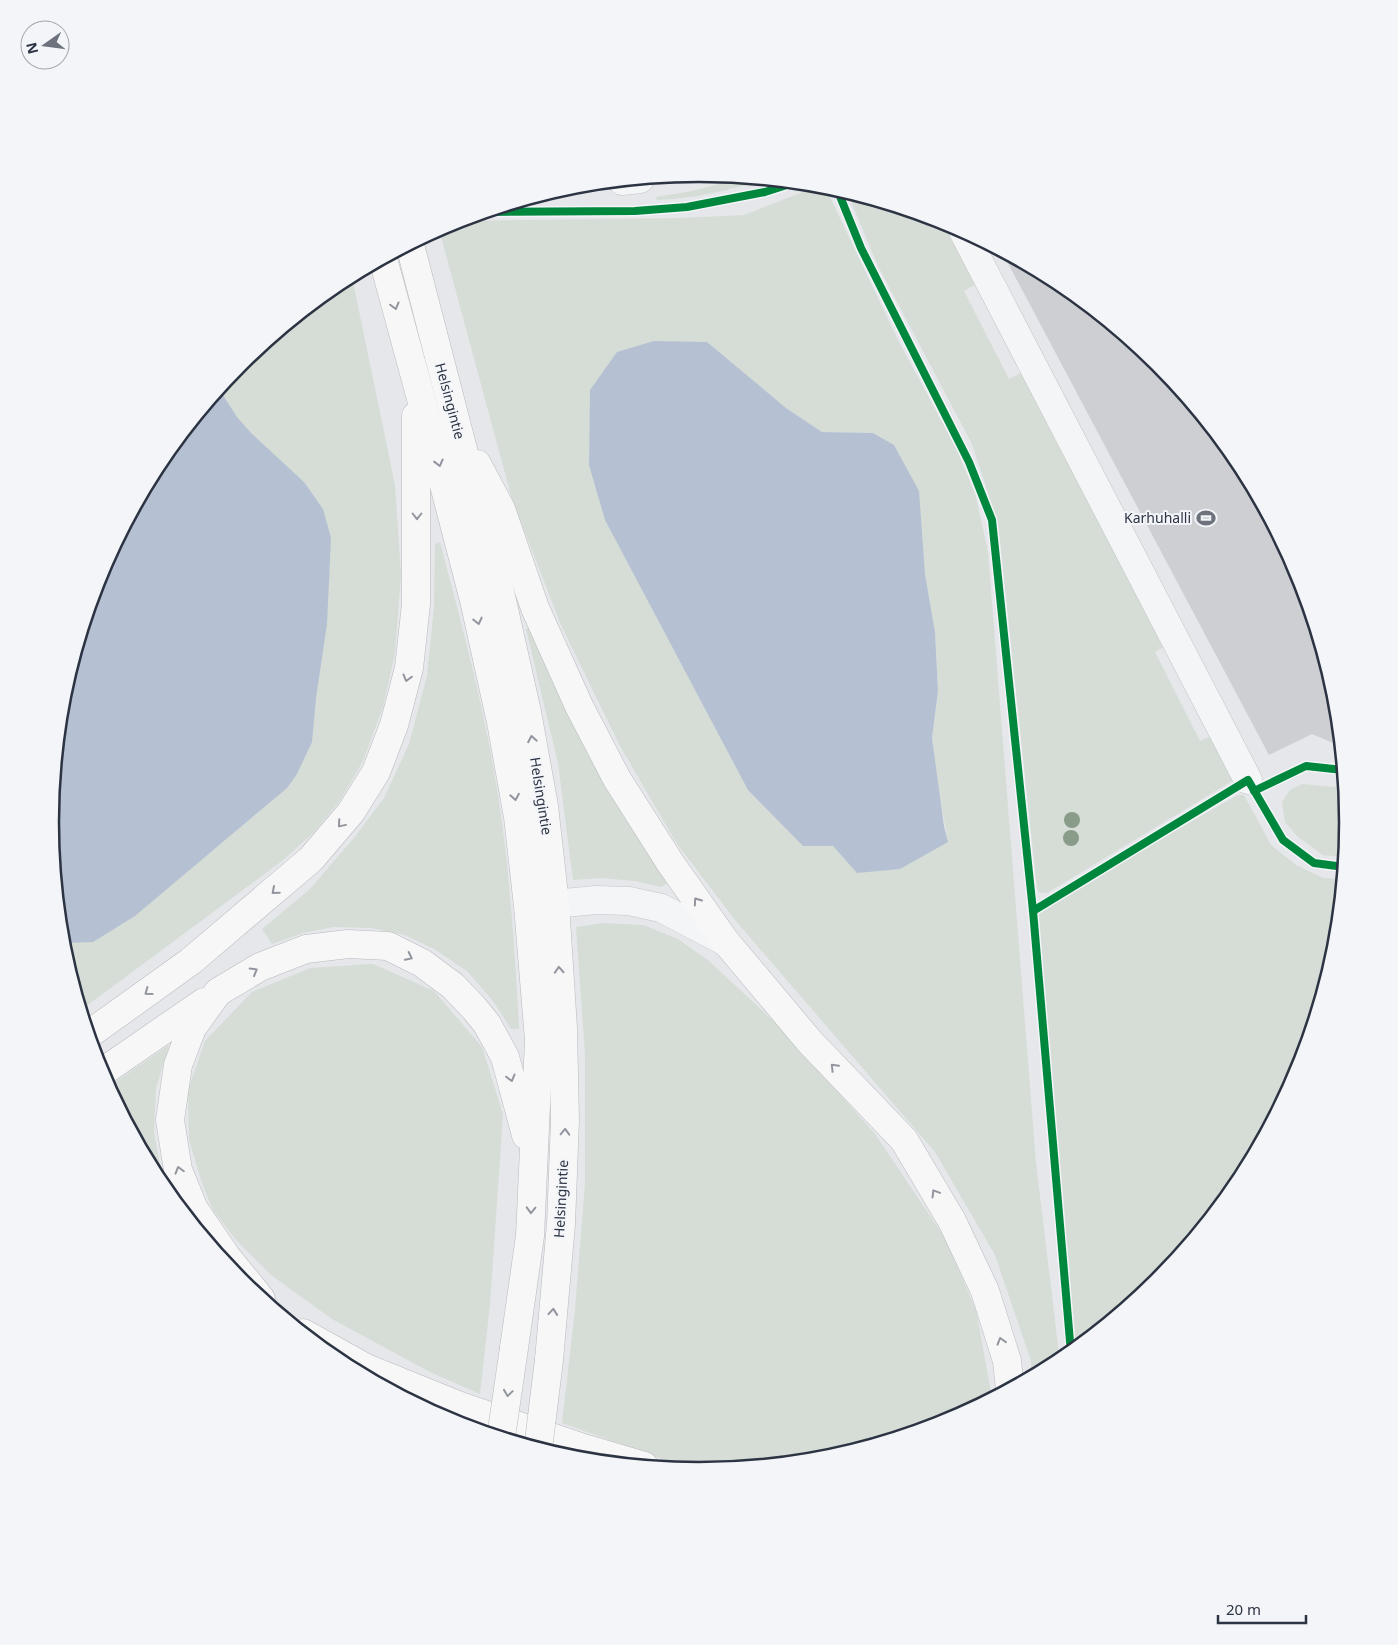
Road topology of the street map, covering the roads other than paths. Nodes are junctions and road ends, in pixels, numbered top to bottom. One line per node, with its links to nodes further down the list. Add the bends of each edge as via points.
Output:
1 (969, 242): 6 (street)
2 (412, 250): 5 (highway, Helsingintie)
3 (385, 265): 4 (highway, Helsingintie, one-way to 4)
4 (416, 380): 8 (highway, Helsingintie, one-way to 8, via 501,722 518,818); 11 (highway, one-way to 11, via 416,604 410,668 394,725 376,772 351,812 312,859 191,961)
5 (457, 426): 7 (highway, Helsingintie, one-way to 5, via 544,806 527,712); 9 (highway, one-way to 5, via 617,779 579,706 535,608 501,509)
6 (1248, 780)
7 (555, 904): 8 (street); 9 (street, via 596,900 653,906); 18 (highway, Helsingintie, one-way to 7, bridge, via 561,1224 565,1120)
8 (528, 906): 13 (highway, Helsingintie, via 539,1040)
9 (726, 942): 16 (highway, one-way to 9, via 1007,1361 985,1291 952,1221 904,1140 810,1042)
10 (218, 992): 12 (highway); 13 (highway, one-way to 13, via 260,967 306,949 348,944 388,946 422,963 453,986 487,1024 505,1057); 14 (highway, one-way to 10, via 194,1210 178,1170 170,1120 178,1065 192,1028)
11 (94, 1031)
12 (107, 1069)
13 (533, 1161): 17 (highway, Helsingintie, one-way to 17, bridge, via 530,1236)
14 (219, 1246)
15 (347, 1357): 19 (highway, via 460,1406)
16 (1009, 1382)
17 (502, 1432)
18 (539, 1442)
19 (611, 1456)

